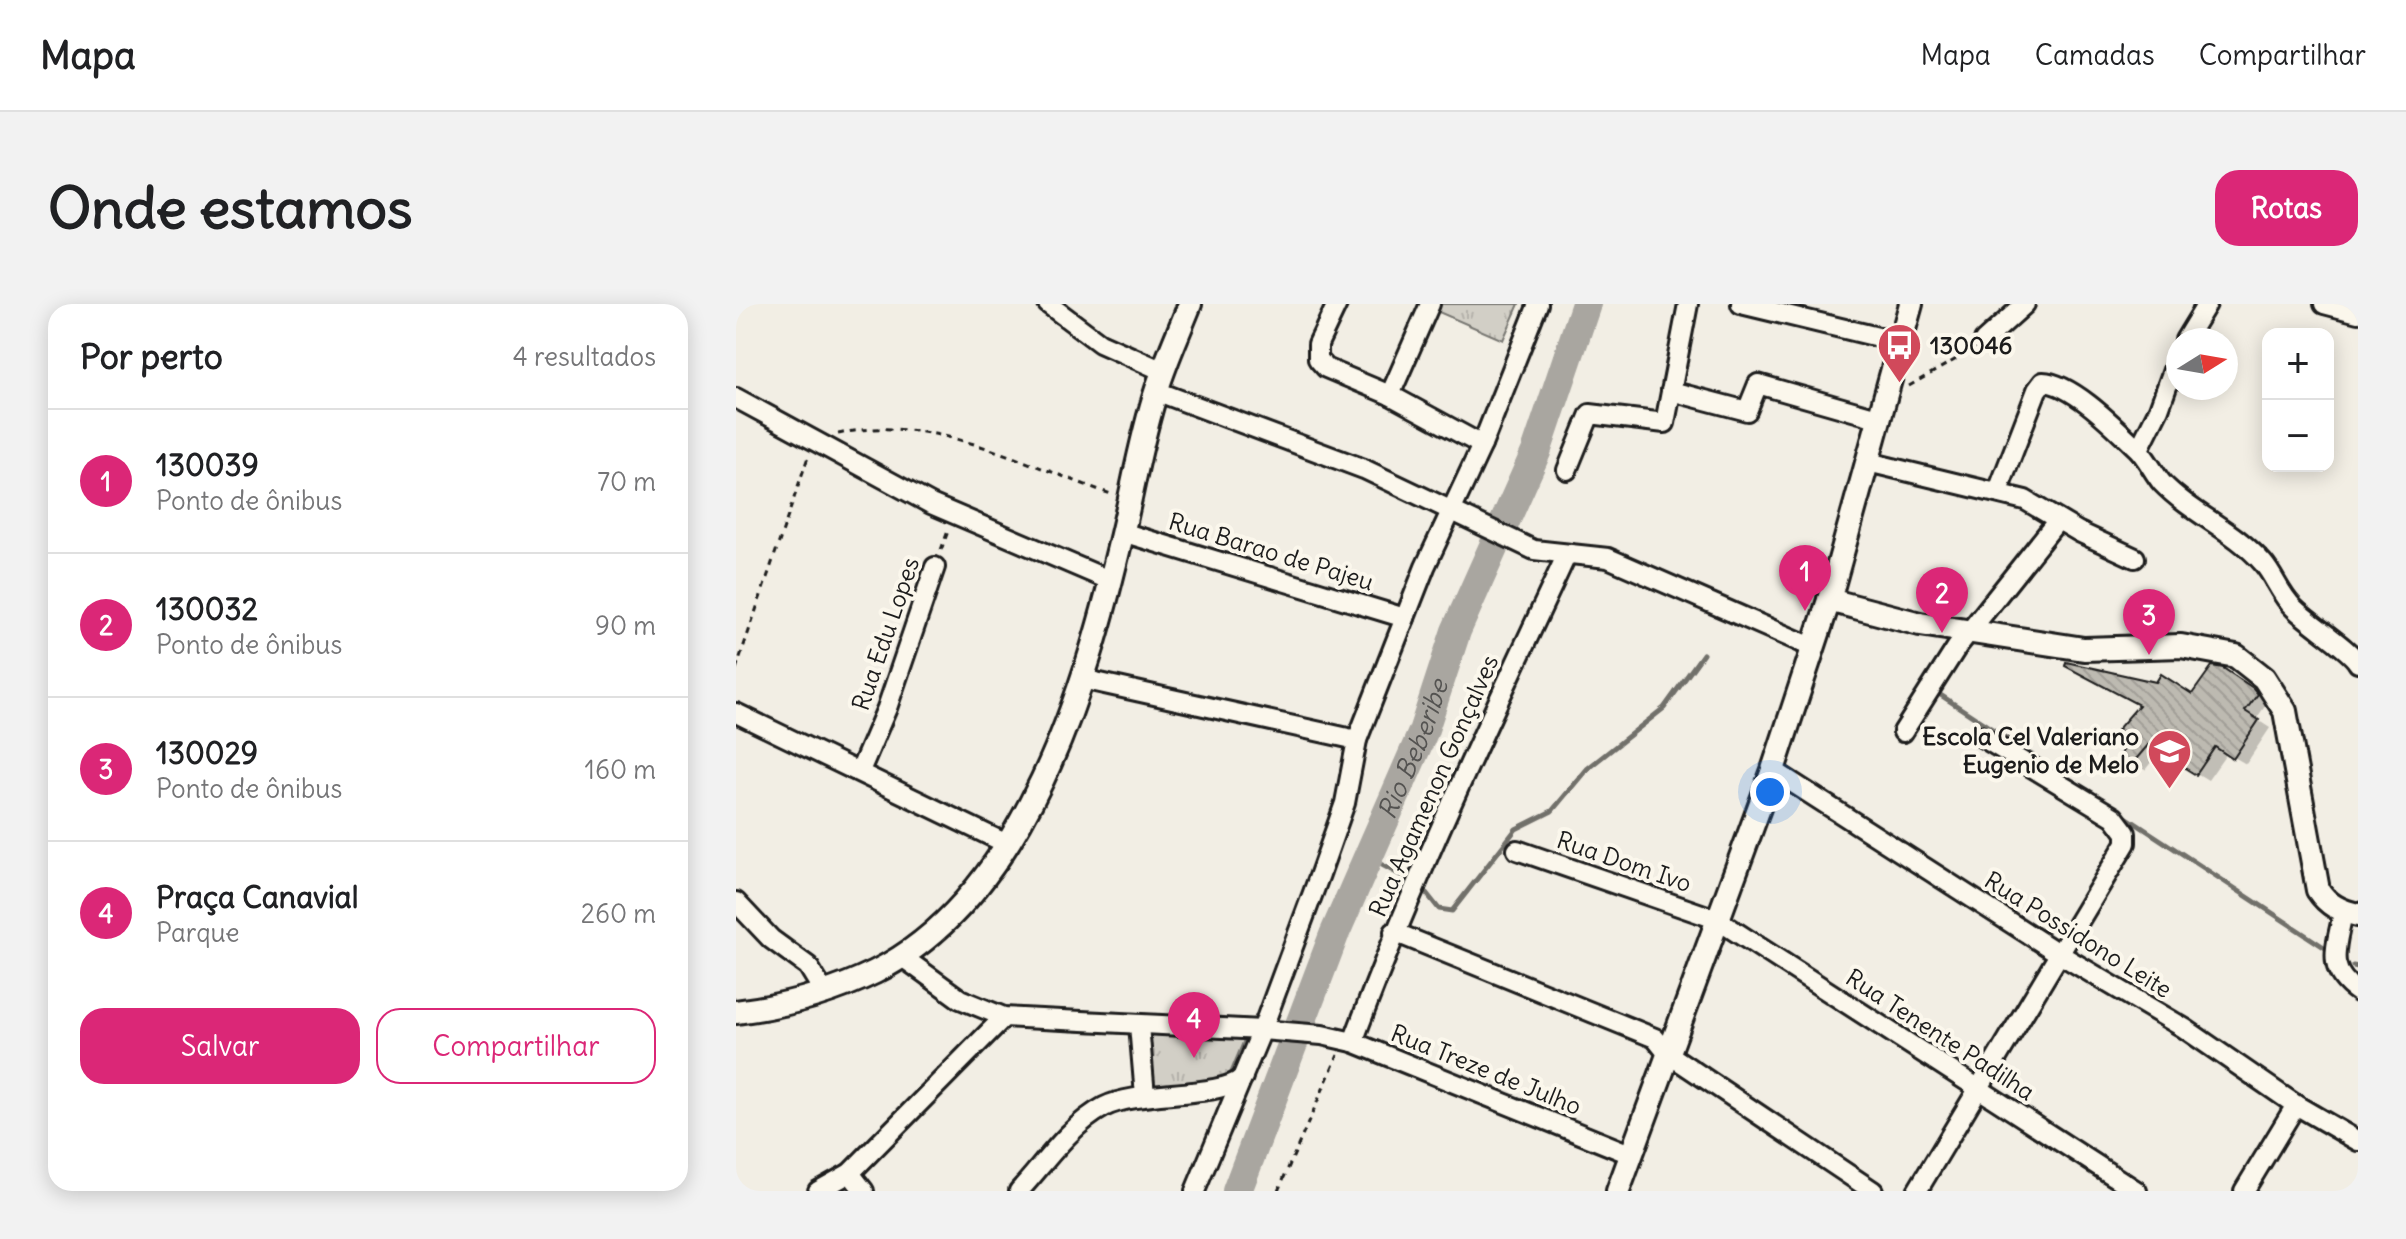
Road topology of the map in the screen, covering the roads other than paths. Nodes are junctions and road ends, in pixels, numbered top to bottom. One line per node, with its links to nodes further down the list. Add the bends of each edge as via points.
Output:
1 (1190, 304): 16 (street)
2 (1337, 304): 19 (street, via 1318,344 1318,359 1326,368)
3 (1430, 304): 19 (street)
4 (1538, 304): 22 (street)
5 (1688, 304): 18 (street)
6 (1741, 304): 15 (street)
7 (1911, 304): 15 (street)
8 (2025, 304): 14 (street)
9 (2207, 304): 13 (street)
10 (2324, 304): 12 (street)
11 (1056, 307): 16 (street)
12 (2358, 313)
13 (2192, 328)
14 (1984, 341)
15 (1899, 342): 21 (street)
16 (1159, 381): 27 (street); 29 (street)
17 (2166, 389): 23 (street)
18 (1671, 391): 21 (street, via 1747,411 1758,384); 25 (street, via 1665,423 1590,414)
19 (1390, 395): 22 (street)
20 (736, 398): 33 (street, via 931,504)
21 (1882, 415): 24 (street)
22 (1482, 445): 27 (street)
23 (2139, 449): 26 (street, via 2066,389 2043,382); 38 (street, via 2163,483 2262,562 2295,609 2329,640)
24 (1868, 462): 26 (street); 34 (street)
25 (1567, 470)
26 (1998, 491): 28 (street)
27 (1451, 512): 30 (street, via 1534,550); 35 (street)
28 (2058, 520): 31 (street); 36 (street)
29 (1122, 532): 33 (street); 35 (street, Rua Barao de Pajeu)
30 (1567, 554): 37 (street, via 1599,555 1632,567); 51 (street, Rua Agamenon Gonçalves)
31 (2135, 558)
32 (935, 567): 45 (street, Rua Edu Lopes)
33 (1109, 580): 39 (street)
34 (1829, 600): 36 (street, via 1908,622); 37 (street)
35 (1405, 618): 43 (street)
36 (1970, 631): 41 (street); 49 (street, via 2084,649 2181,646 2236,656 2252,667 2285,711 2318,890 2326,901)
37 (1812, 647): 44 (street)
38 (2356, 655)
39 (1082, 679): 43 (street); 46 (street, via 1054,752)
40 (736, 713): 45 (street)
41 (1903, 732)
42 (1980, 736): 52 (street, via 2114,817 2126,833 2120,854)
43 (1357, 740): 59 (street, via 1345,803)
44 (1773, 770): 50 (street); 52 (street, Rua Possidono Leite)
45 (860, 771): 46 (street)
46 (1007, 844): 53 (street, via 962,903)
47 (1517, 850): 50 (street, Rua Dom Ivo)
48 (736, 902): 55 (street, via 771,939 808,966)
49 (2350, 913): 54 (street, via 2335,960 2337,974)
50 (1716, 919): 61 (street); 63 (street, Rua Tenente Padilha)
51 (1394, 932): 60 (street, Rua Agamenon Gonçalves); 61 (street, via 1655,1038)
52 (2061, 955): 63 (street); 65 (street, Rua Possidono Leite, via 2184,1028)
53 (901, 956): 55 (street); 57 (street, Rua Treze de Julho, via 960,999)
54 (2358, 992)
55 (825, 994): 56 (street)
56 (736, 1014)
57 (1004, 1017): 58 (street, Rua Treze de Julho); 68 (street)
58 (1139, 1025): 59 (street, Rua Treze de Julho); 64 (street)
59 (1262, 1030): 60 (street, Rua Treze de Julho); 62 (street)
60 (1348, 1041): 67 (street, Rua Treze de Julho)
61 (1667, 1053): 67 (street); 74 (street)
62 (1243, 1077): 64 (street, via 1230,1086); 72 (street)
63 (1978, 1088): 75 (street); 76 (street, Rua Tenente Padilha)
64 (1145, 1096): 71 (street, via 1104,1107 1082,1122)
65 (2296, 1105): 66 (street, Rua Possidono Leite); 77 (street)
66 (2358, 1141)
67 (1630, 1154): 73 (street)
68 (850, 1173): 69 (street); 70 (street)
69 (818, 1191)
70 (864, 1191)
71 (1019, 1191)
72 (1195, 1191)
73 (1618, 1191)
74 (1873, 1191)
75 (1917, 1191)
76 (2137, 1191)
77 (2244, 1191)

